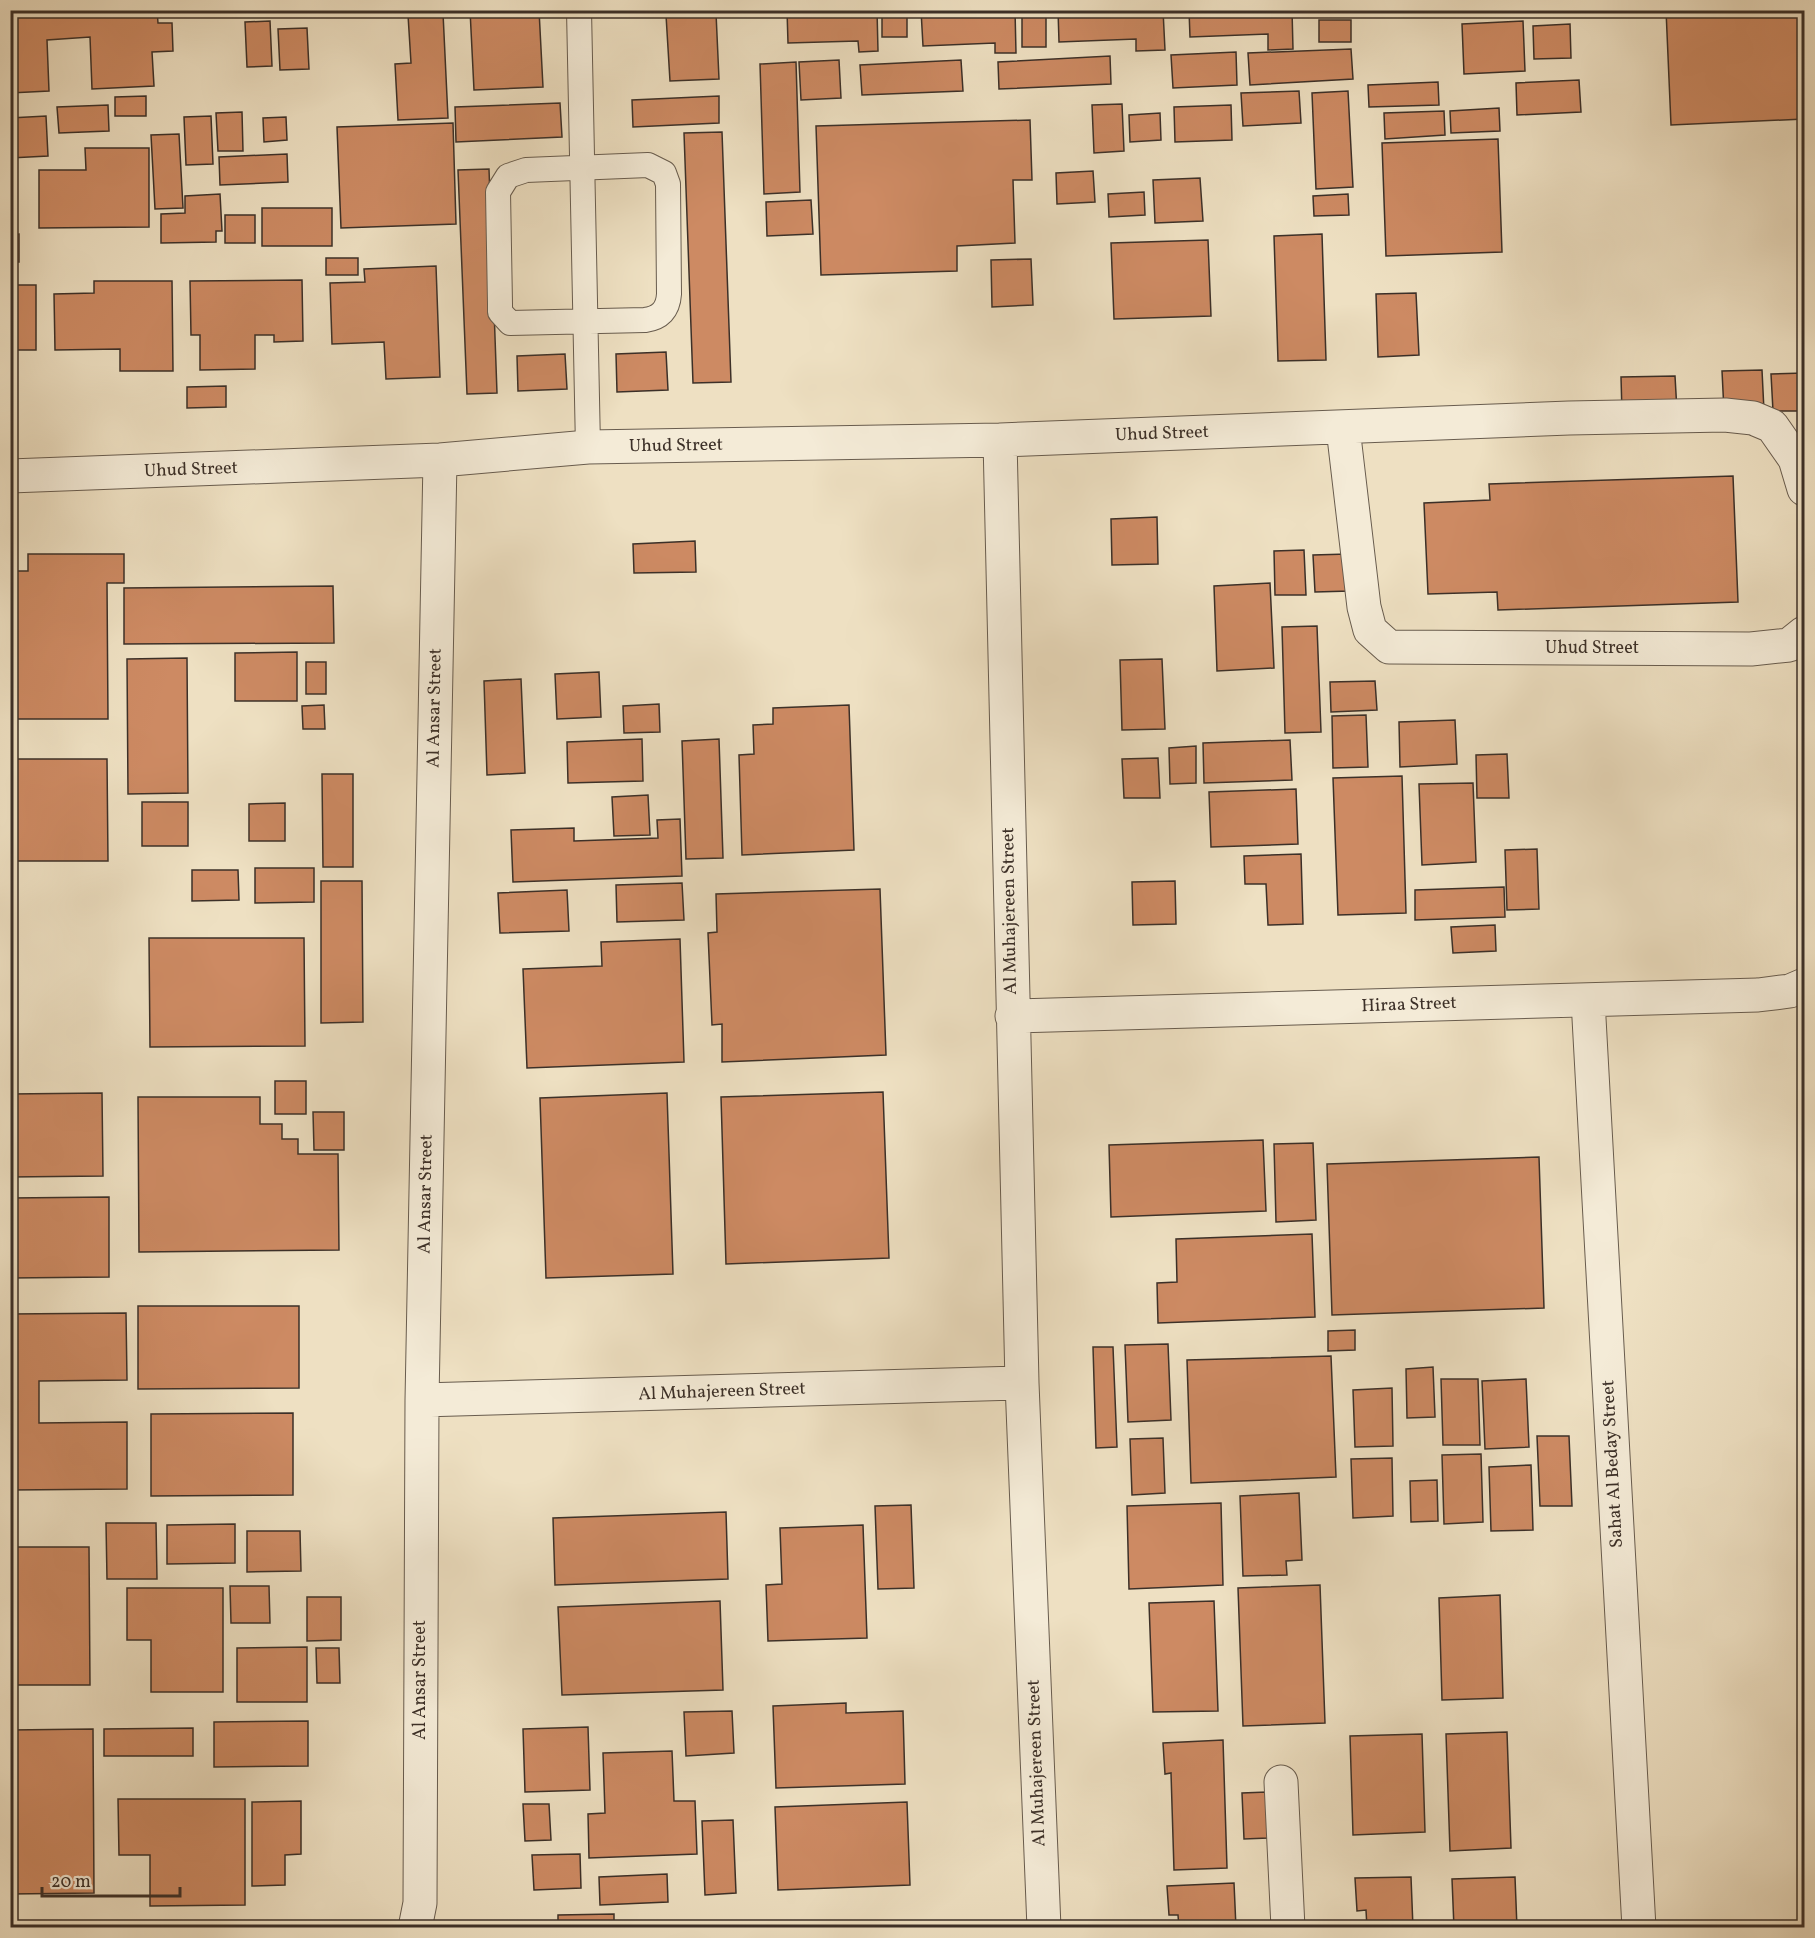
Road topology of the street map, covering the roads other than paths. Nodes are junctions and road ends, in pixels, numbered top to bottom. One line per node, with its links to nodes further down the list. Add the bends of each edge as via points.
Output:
1 (579, 10): 2 (lane)
2 (582, 169): 3 (lane); 3 (lane, via 648,165 663,174 668,184 669,294 663,312 655,319); 3 (lane, via 516,171 502,183 498,192 500,304 504,318 510,322)
3 (586, 322): 6 (lane)
4 (1343, 428): 5 (street, Uhud Street); 9 (street, Uhud Street, via 1580,418 1753,418 1772,426 1785,442 1796,459); 10 (street, Uhud Street, via 1364,607 1370,630 1389,647 1750,650 1789,645)
5 (1000, 440): 6 (street, Uhud Street); 13 (street, Al Muhajereen Street)
6 (588, 447): 7 (street, Uhud Street)
7 (440, 460): 8 (street, Uhud Street); 15 (street, Al Ansar Street)
8 (10, 476)
9 (1804, 489)
10 (1804, 633)
11 (1804, 985): 12 (street, Hiraa Street, via 1758,995)
12 (1588, 1000): 13 (street, Hiraa Street); 20 (street, Sahat Al Beday Street)
13 (1012, 1016): 14 (street, Al Muhajereen Street)
14 (1022, 1383): 15 (street, Al Muhajereen Street); 18 (street, Al Muhajereen Street)
15 (422, 1400): 17 (street, Al Ansar Street, via 420,1903)
16 (1281, 1782): 19 (street)
17 (415, 1928)
18 (1044, 1928)
19 (1288, 1928)
20 (1639, 1928)

